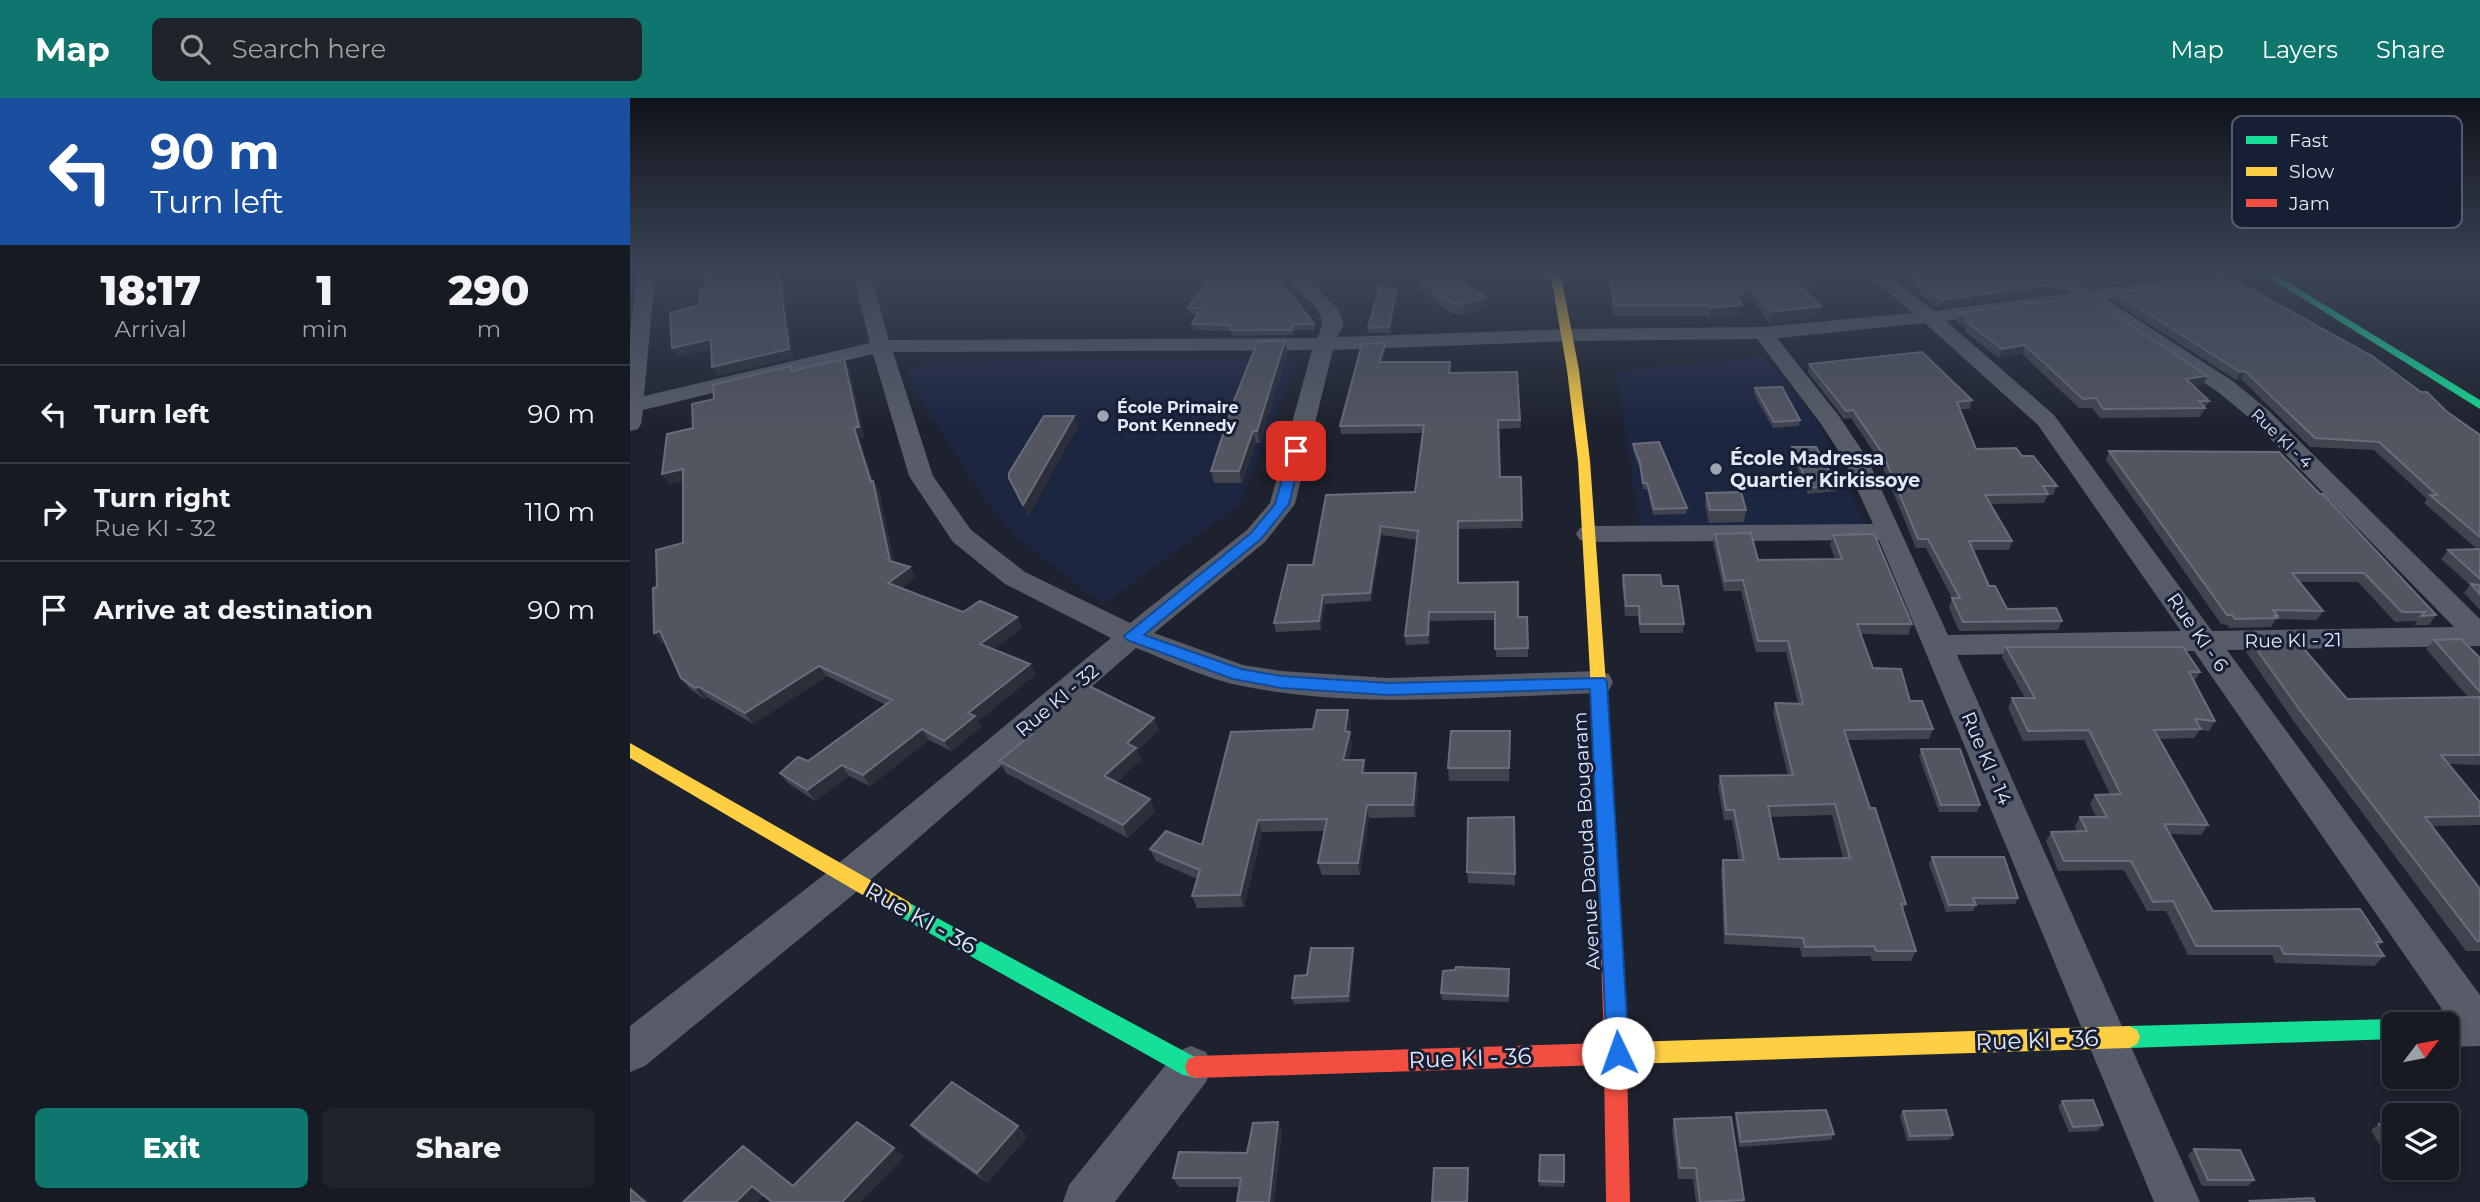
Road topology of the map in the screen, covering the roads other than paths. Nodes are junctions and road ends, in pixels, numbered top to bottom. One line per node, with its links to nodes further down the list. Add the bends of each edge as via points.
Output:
1 (635, 327): 16 (street)
2 (875, 327): 14 (street)
3 (1333, 327): 13 (street, Rue KI - 32)
4 (1568, 327): 10 (main road, Avenue Daouda Bougaram)
5 (1831, 327): 9 (street)
6 (1941, 327): 21 (street, Rue KI - 6, via 2046,420)
7 (2136, 327): 20 (street, Rue KI - 4, via 2227,387 2261,416)
8 (2357, 327): 12 (main road)
9 (1763, 333): 10 (street); 17 (street, Rue KI - 14, via 1855,458)
10 (1570, 335): 13 (street); 18 (main road, Avenue Daouda Bougaram)
11 (2411, 341): 12 (main road)
12 (2383, 342): 15 (main road)
13 (1324, 344): 14 (street); 19 (street, Rue KI - 32, via 1282,504 1256,536)
14 (880, 346): 16 (street); 19 (street, via 921,476 962,536 1014,578)
15 (2480, 405)
16 (631, 412)
17 (1889, 532): 18 (street); 22 (street, Rue KI - 14)
18 (1589, 534): 23 (main road, Avenue Daouda Bougaram)
19 (1132, 636): 23 (street, via 1238,675 1281,682 1388,689); 25 (street, Rue KI - 32)
20 (2480, 636): 21 (street, Rue KI - 21)
21 (2206, 642): 22 (street, Rue KI - 21); 26 (street, Rue KI - 6)
22 (1938, 645): 28 (street, Rue KI - 14)
23 (1598, 682): 30 (main road, Avenue Daouda Bougaram)
24 (630, 750): 25 (main road, Rue KI - 36)
25 (847, 878): 29 (street, Rue KI - 32); 31 (main road, Rue KI - 36)
26 (2468, 1027)
27 (2382, 1029): 28 (main road, Rue KI - 36)
28 (2107, 1038): 30 (main road, Rue KI - 36); 34 (street, Rue KI - 14)
29 (630, 1052)
30 (1618, 1053): 31 (main road, Rue KI - 36); 33 (main road, Avenue Daouda Bougaram)
31 (1191, 1067): 32 (street)
32 (1086, 1202)
33 (1618, 1202)
34 (2177, 1202)

